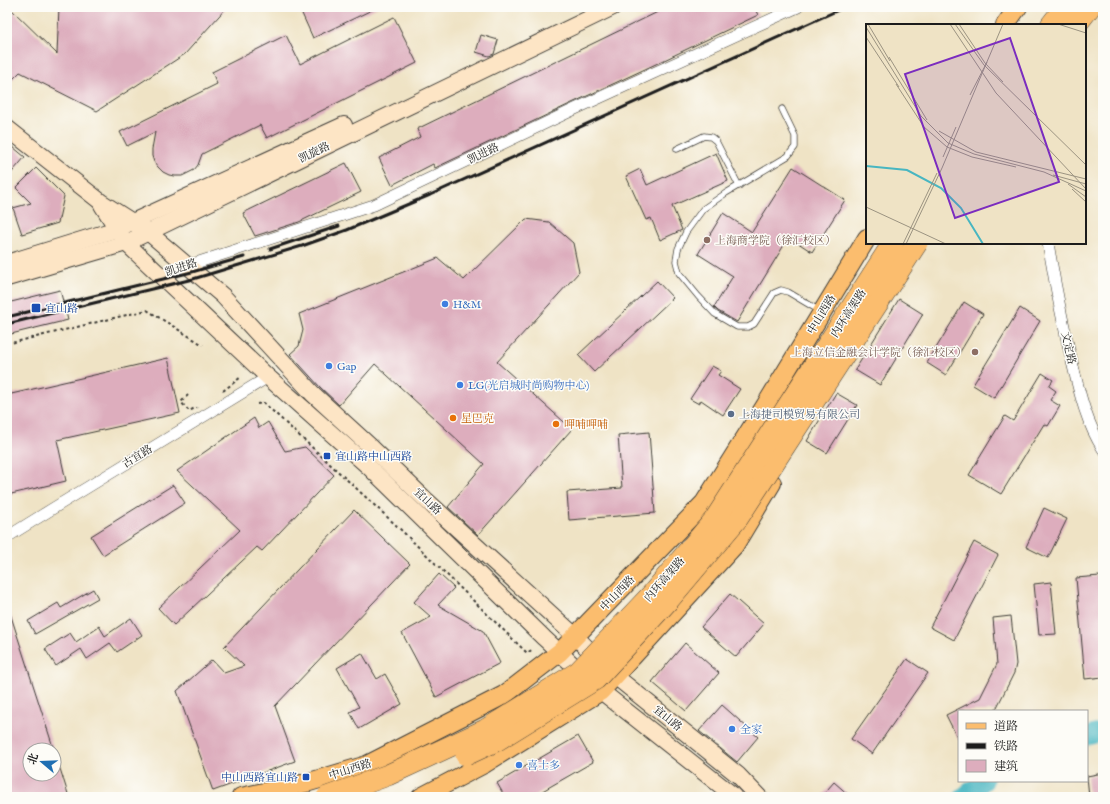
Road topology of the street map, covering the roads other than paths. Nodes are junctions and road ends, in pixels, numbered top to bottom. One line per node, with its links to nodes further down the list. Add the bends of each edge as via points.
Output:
1 (589, 7): 19 (main road, 凯旋路, via 448,78)
2 (613, 7): 21 (main road, 凯旋路)
3 (798, 7): 29 (street, 凯进路, via 374,205)
4 (1018, 7): 9 (main road)
5 (1060, 7): 10 (main road)
6 (1065, 7): 11 (highway)
7 (1078, 7): 12 (main road)
8 (1090, 7): 13 (highway)
9 (1006, 24)
10 (1051, 24)
11 (1051, 24)
12 (1060, 24)
13 (1077, 24)
14 (782, 109): 17 (lane, via 795,136 795,147 788,156)
15 (7, 128): 18 (main road, 宜山路)
16 (677, 149): 17 (lane, via 704,136 711,137)
17 (739, 186): 32 (lane, via 703,209 686,232 678,249 676,261 679,273 715,314 738,326 748,327 754,324 774,293 781,290)
18 (101, 202): 19 (main road, 宜山路); 20 (main road, 宜山路)
19 (132, 222): 20 (main road, 凯旋路); 21 (main road, 宜山路)
20 (116, 229): 23 (main road, 宜山路); 28 (main road, 凯旋路)
21 (148, 232): 23 (main road, 凯旋路); 29 (main road, 宜山路)
22 (866, 240): 32 (main road, 中山西路)
23 (126, 243): 30 (main road, 宜山路); 31 (main road, 凯旋路)
24 (892, 244): 41 (highway, 内环高架路, bridge, via 715,519 651,595 578,672 485,730 388,775)
25 (916, 244): 38 (main road, via 734,546)
26 (916, 244): 42 (highway, 内环高架路, bridge, via 738,518 596,679 496,742)
27 (1048, 244): 34 (street, 文定路, via 1060,308 1084,409)
28 (7, 263)
29 (187, 265): 30 (street, 凯进路); 36 (main road, 宜山路, via 223,296 314,394)
30 (159, 275): 33 (main road, 宜山路)
31 (7, 278)
32 (822, 312): 36 (main road, 中山西路, via 704,503)
33 (268, 377): 35 (street, 古宜路); 37 (main road, 宜山路, via 369,467)
34 (1103, 450)
35 (7, 537)
36 (575, 636): 37 (main road, 中山西路); 38 (main road, 宜山路)
37 (560, 652): 39 (main road, 宜山路); 40 (main road, 中山西路, via 504,695 367,765 306,783)
38 (616, 676): 39 (main road); 45 (main road, 宜山路, via 738,775)
39 (601, 691): 43 (main road, via 484,764); 44 (main road, 宜山路)
40 (241, 797)
41 (328, 797)
42 (371, 797)
43 (421, 797)
44 (734, 797)
45 (759, 797)

